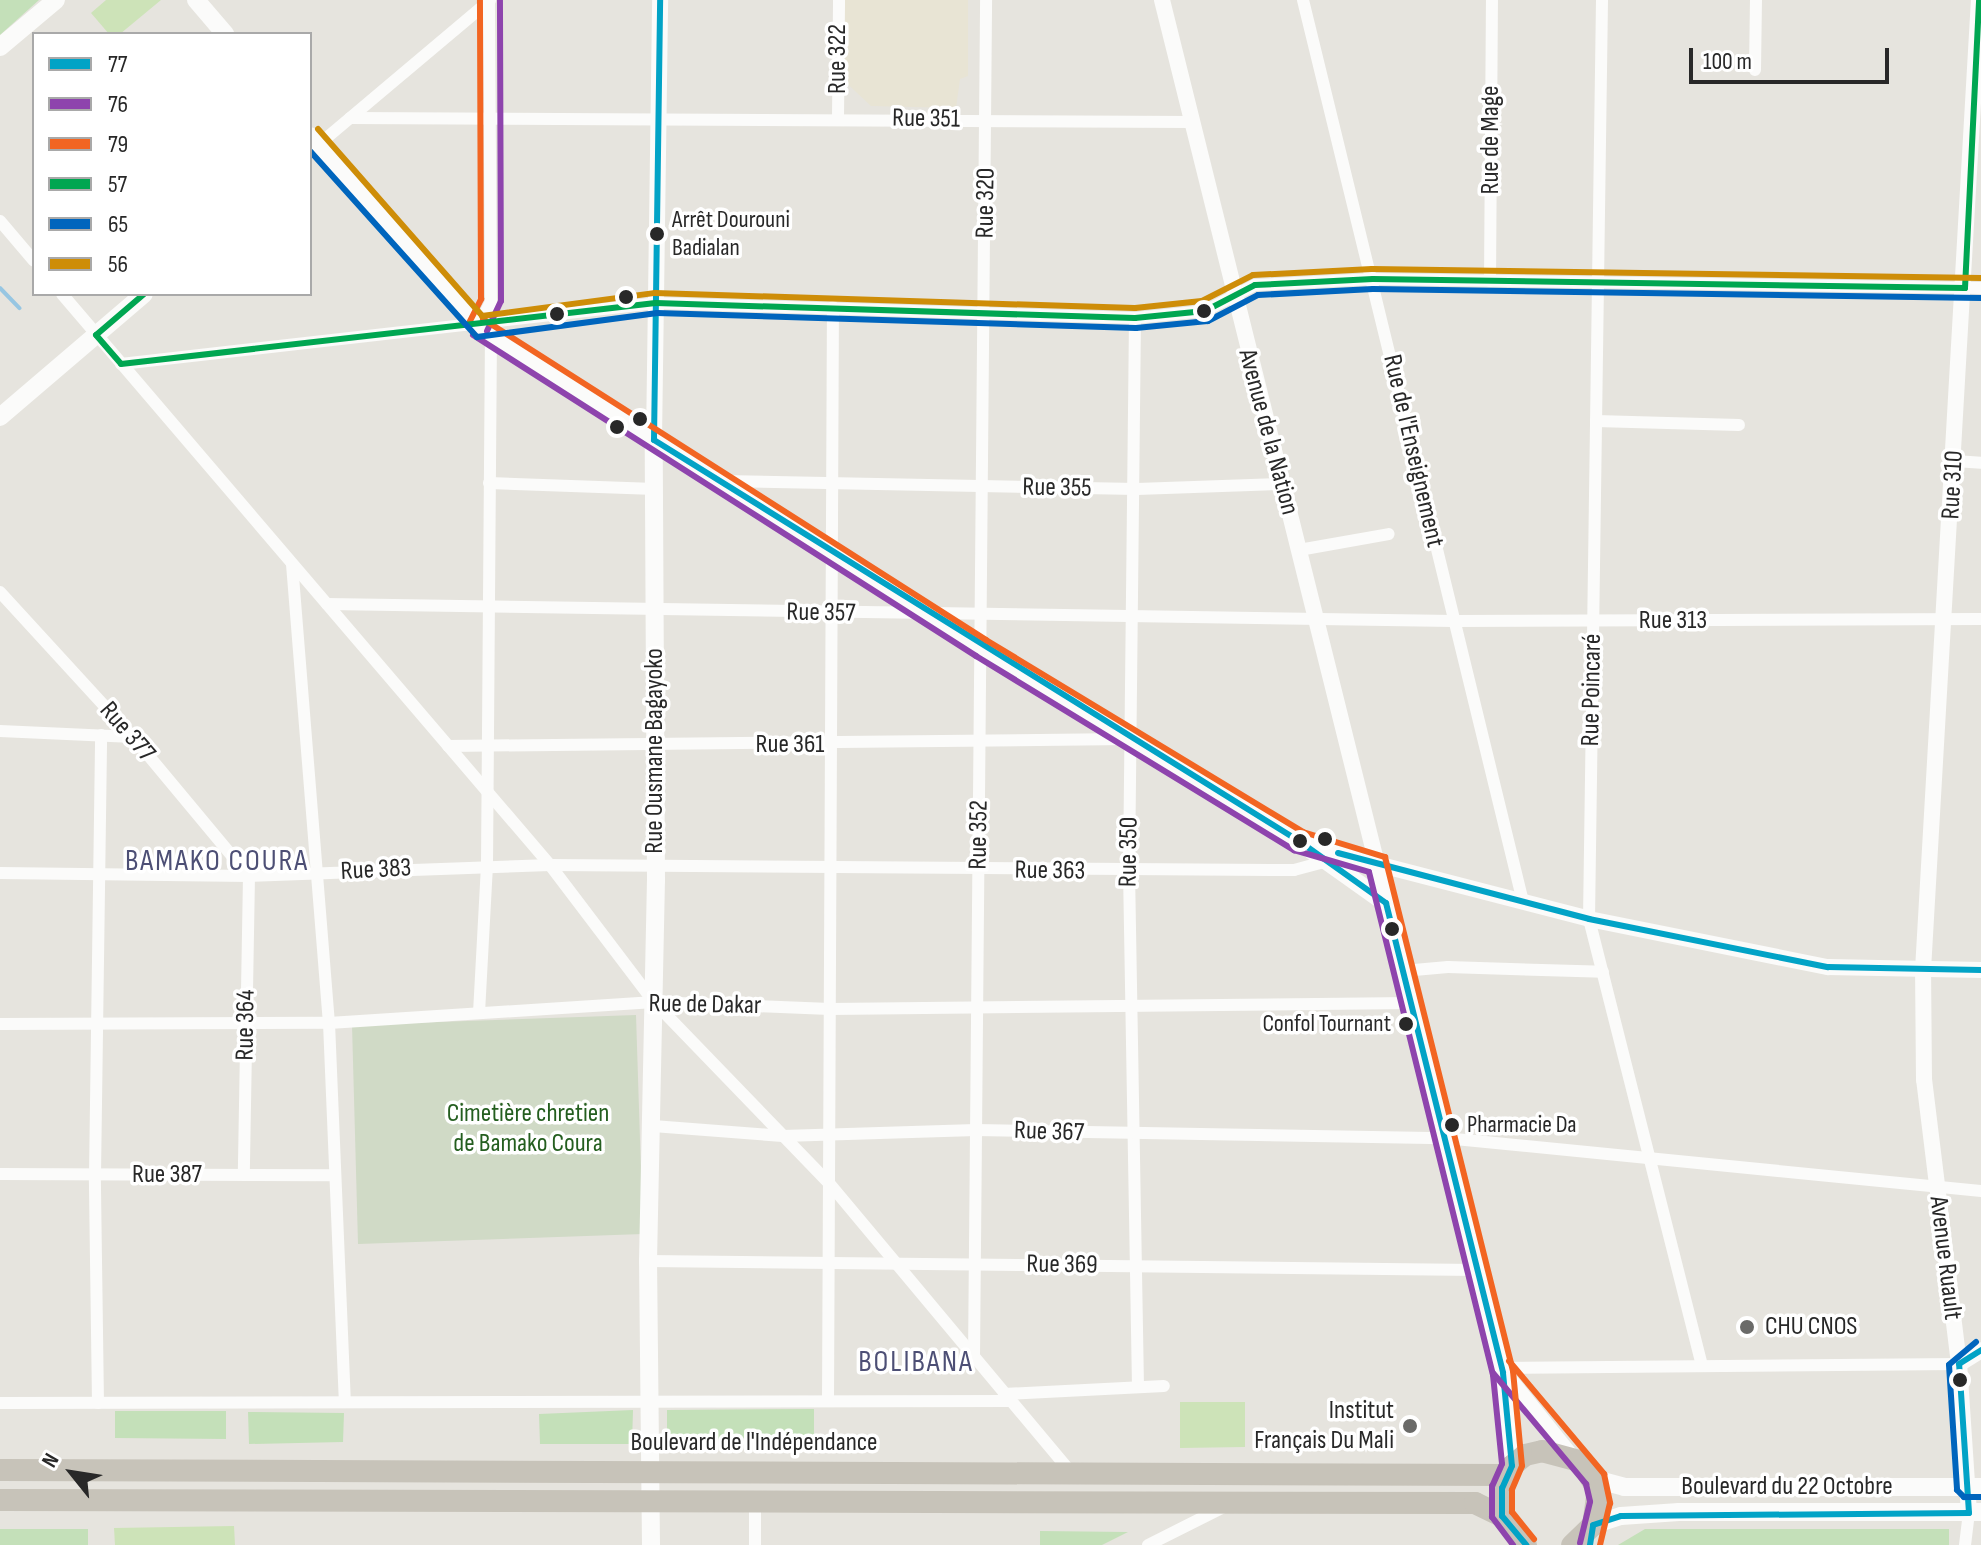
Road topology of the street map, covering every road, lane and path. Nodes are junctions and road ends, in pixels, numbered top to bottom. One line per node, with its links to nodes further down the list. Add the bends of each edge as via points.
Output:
1 (56, 0): 14 (main road)
2 (196, 0): 13 (main road)
3 (490, 0): 16 (street); 20 (street)
4 (660, 0): 18 (street, Rue Ousmane Bagayoko)
5 (839, 0): 17 (street, Rue 322)
6 (986, 0): 19 (street, Rue 320)
7 (1162, 0): 21 (street, Avenue de la Nation)
8 (1303, 0): 25 (street, Rue de l'Enseignement)
9 (1492, 0): 26 (street, Rue de Mage)
10 (1602, 0): 27 (street, Rue Poincaré)
11 (1756, 0): 15 (street)
12 (1979, 3): 28 (street, Rue 310)
13 (223, 32)
14 (0, 47)
15 (1755, 70)
16 (350, 118): 20 (street, Rue 351); 22 (street)
17 (838, 118): 18 (street, Rue 351); 19 (street, Rue 351)
18 (658, 119): 20 (street, Rue 351); 32 (street, Rue Ousmane Bagayoko)
19 (987, 120): 21 (street, Rue 351); 34 (street, Rue 320)
20 (487, 121): 36 (street, via 491,301)
21 (1193, 122): 31 (street, Avenue de la Nation)
22 (313, 144): 36 (main road)
23 (0, 221): 24 (street)
24 (32, 259)
25 (1373, 279): 26 (street); 31 (street, via 1255,285); 67 (street, Rue de l'Enseignement)
26 (1490, 281): 27 (street)
27 (1598, 282): 28 (street); 40 (street, Rue Poincaré)
28 (1973, 288): 43 (street, Rue 310)
29 (64, 296): 37 (street)
30 (142, 296): 37 (main road)
31 (1233, 297): 35 (street, via 1205,311); 48 (street, Avenue de la Nation)
32 (656, 303): 33 (street); 36 (street); 42 (street, Rue Ousmane Bagayoko)
33 (833, 307): 34 (street); 47 (street)
34 (984, 311): 35 (street); 49 (street, Rue 352)
35 (1135, 318): 51 (street, Rue 350)
36 (484, 332): 38 (street); 42 (main road); 46 (street)
37 (96, 335): 38 (street); 39 (main road)
38 (121, 364): 55 (street)
39 (0, 417)
40 (1596, 421): 41 (street); 68 (street, Rue Poincaré)
41 (1739, 425)
42 (654, 440): 45 (main road); 50 (main road, Rue Ousmane Bagayoko)
43 (1955, 461): 44 (street); 66 (street, Rue 310)
44 (1981, 463)
45 (721, 481): 47 (street, Rue 355); 54 (main road)
46 (489, 483): 50 (street); 58 (street)
47 (832, 483): 49 (street, Rue 355); 54 (street)
48 (1282, 484): 51 (street, Rue 355); 53 (street, Avenue de la Nation)
49 (983, 486): 51 (street, Rue 355); 62 (street, Rue 352)
50 (655, 489): 59 (main road, Rue Ousmane Bagayoko)
51 (1137, 489): 63 (street, Rue 350)
52 (1389, 534): 53 (street)
53 (1299, 550): 64 (street, Avenue de la Nation)
54 (832, 551): 60 (street); 61 (main road)
55 (292, 564): 57 (street); 92 (street)
56 (0, 592): 72 (street, Rue 377)
57 (327, 604): 58 (street, Rue 357); 78 (street)
58 (487, 606): 59 (street, Rue 357); 75 (street)
59 (655, 610): 60 (street, Rue 357); 76 (main road, Rue Ousmane Bagayoko)
60 (832, 613): 61 (street, Rue 357); 77 (street)
61 (933, 615): 62 (street, Rue 357); 69 (main road)
62 (981, 615): 63 (street, Rue 357); 69 (street, Rue 352)
63 (1134, 616): 64 (street, Rue 357); 73 (street, Rue 350)
64 (1316, 617): 67 (street, Rue 313); 83 (street, Avenue de la Nation)
65 (1981, 619): 66 (street, Rue 313)
66 (1945, 620): 68 (street, Rue 313); 97 (street, Rue 310)
67 (1453, 621): 68 (street, Rue 313); 94 (street, Rue de l'Enseignement)
68 (1593, 622): 96 (street, Rue Poincaré)
69 (981, 648): 73 (main road); 74 (street, Rue 352)
70 (0, 731): 71 (street)
71 (101, 735): 72 (street); 90 (street)
72 (133, 737): 93 (street, Rue 377)
73 (1132, 738): 74 (street, Rue 361); 80 (main road); 89 (street, Rue 350)
74 (980, 742): 77 (street, Rue 361); 88 (street, Rue 352)
75 (484, 743): 76 (street, Rue 361); 78 (street, Rue 361); 79 (street)
76 (654, 745): 77 (street, Rue 361); 86 (main road, Rue Ousmane Bagayoko)
77 (831, 745): 87 (street)
78 (448, 746): 79 (street)
79 (485, 789): 84 (street); 85 (street)
80 (1299, 841): 81 (main road); 82 (main road)
81 (1345, 855): 82 (street, Rue 363); 83 (main road)
82 (1324, 863): 89 (street, Rue 363, via 1294,870); 95 (main road)
83 (1377, 864): 94 (street); 95 (main road)
84 (487, 865): 85 (street, Rue 383); 92 (street, Rue 383); 106 (street)
85 (550, 865): 86 (street, Rue 383); 101 (street)
86 (656, 866): 87 (street, Rue 363); 101 (main road, Rue Ousmane Bagayoko)
87 (831, 867): 88 (street, Rue 363); 105 (street)
88 (979, 870): 89 (street, Rue 363); 104 (street, Rue 352)
89 (1129, 871): 103 (street, Rue 350)
90 (99, 872): 91 (street, Rue 383); 93 (street, Rue 383); 107 (street)
91 (0, 873)
92 (319, 873): 93 (street, Rue 383); 108 (street)
93 (249, 876): 110 (street, Rue 364)
94 (1523, 902): 96 (street)
95 (1386, 903): 99 (main road)
96 (1589, 919): 97 (street, via 1828,967); 100 (street, Rue Poincaré)
97 (1923, 970): 98 (street); 123 (street, Avenue Ruault, via 1924,1080)
98 (1981, 970)
99 (1403, 971): 100 (street, via 1448,967); 102 (main road)
100 (1603, 972): 117 (street, Rue Poincaré)
101 (654, 1002): 105 (street, Rue de Dakar); 106 (street, Rue de Dakar); 111 (main road, Rue Ousmane Bagayoko); 115 (street)
102 (1411, 1003): 103 (street, Rue de Dakar); 116 (main road)
103 (1129, 1006): 104 (street, Rue de Dakar); 114 (street, Rue 350)
104 (977, 1007): 105 (street, Rue de Dakar); 112 (street, Rue 352)
105 (830, 1009): 113 (street)
106 (479, 1013): 108 (street, Rue de Dakar)
107 (96, 1023): 109 (street, Rue de Dakar); 110 (street, Rue de Dakar); 119 (street)
108 (329, 1023): 110 (street, Rue de Dakar); 121 (street)
109 (0, 1024)
110 (246, 1025): 120 (street, Rue 364)
111 (653, 1126): 115 (street, Rue 367); 125 (main road, Rue Ousmane Bagayoko)
112 (976, 1130): 113 (street, Rue 367); 114 (street, Rue 367); 127 (street, Rue 352)
113 (830, 1134): 115 (street, Rue 367); 122 (street)
114 (1132, 1135): 116 (street, Rue 367); 129 (street, Rue 350)
115 (783, 1136): 122 (street)
116 (1445, 1138): 117 (street, Rue 367); 130 (main road)
117 (1652, 1159): 123 (street, Rue 367); 134 (street, Rue Poincaré)
118 (0, 1174): 119 (street, Rue 387)
119 (95, 1175): 120 (street, Rue 387); 143 (street)
120 (244, 1175): 121 (street, Rue 387)
121 (333, 1175): 139 (street)
122 (829, 1183): 126 (street); 128 (street)
123 (1936, 1185): 124 (street, Rue 367); 133 (street, Avenue Ruault)
124 (1981, 1191)
125 (648, 1261): 126 (street, Rue 369); 140 (main road, Rue Ousmane Bagayoko)
126 (829, 1263): 128 (street, Rue 369); 141 (street)
127 (975, 1264): 128 (street, Rue 369); 129 (street, Rue 369); 132 (street, Rue 352)
128 (894, 1265): 132 (street)
129 (1134, 1266): 130 (street, Rue 369); 137 (street, Rue 350)
130 (1477, 1270): 135 (main road)
131 (1981, 1350): 133 (street)
132 (974, 1358): 138 (street)
133 (1959, 1364): 134 (street); 150 (street, Avenue Ruault)
134 (1702, 1366): 135 (street)
135 (1502, 1370): 144 (main road); 148 (main road)
136 (1164, 1386): 137 (street, Boulevard de l'Indépendance)
137 (1138, 1387): 138 (street, Boulevard de l'Indépendance)
138 (1007, 1397): 141 (street, Boulevard de l'Indépendance); 147 (street)
139 (345, 1400): 140 (street, Boulevard de l'Indépendance); 143 (street, Boulevard de l'Indépendance)
140 (649, 1400): 141 (street, Boulevard de l'Indépendance); 146 (main road, Rue Ousmane Bagayoko)
141 (828, 1401)
142 (0, 1403): 143 (street, Boulevard de l'Indépendance)
143 (98, 1403)
144 (1569, 1455): 148 (highway, via 1525,1455); 149 (highway)
145 (0, 1470): 146 (highway, Boulevard de l'Indépendance)
146 (650, 1471): 147 (highway, Boulevard de l'Indépendance); 152 (main road, Rue Ousmane Bagayoko)
147 (1070, 1471): 148 (highway, Boulevard de l'Indépendance)
148 (1510, 1471): 156 (highway)
149 (1595, 1479): 150 (main road, Boulevard du 22 Octobre, via 1624,1487); 157 (highway, via 1600,1502)
150 (1974, 1487): 155 (street, Avenue Ruault)
151 (0, 1500): 152 (highway)
152 (652, 1501): 153 (highway); 159 (main road, Rue Ousmane Bagayoko)
153 (755, 1501): 154 (highway); 160 (street)
154 (1233, 1502): 156 (highway, via 1475,1503); 158 (street)
155 (1975, 1512): 157 (main road, Boulevard du 22 Octobre, via 1679,1512 1621,1516); 163 (street, Avenue Ruault)
156 (1502, 1516): 161 (highway)
157 (1592, 1535): 162 (highway)
158 (1151, 1544)
159 (651, 1545)
160 (755, 1545)
161 (1526, 1545)
162 (1572, 1545)
163 (1965, 1545)

